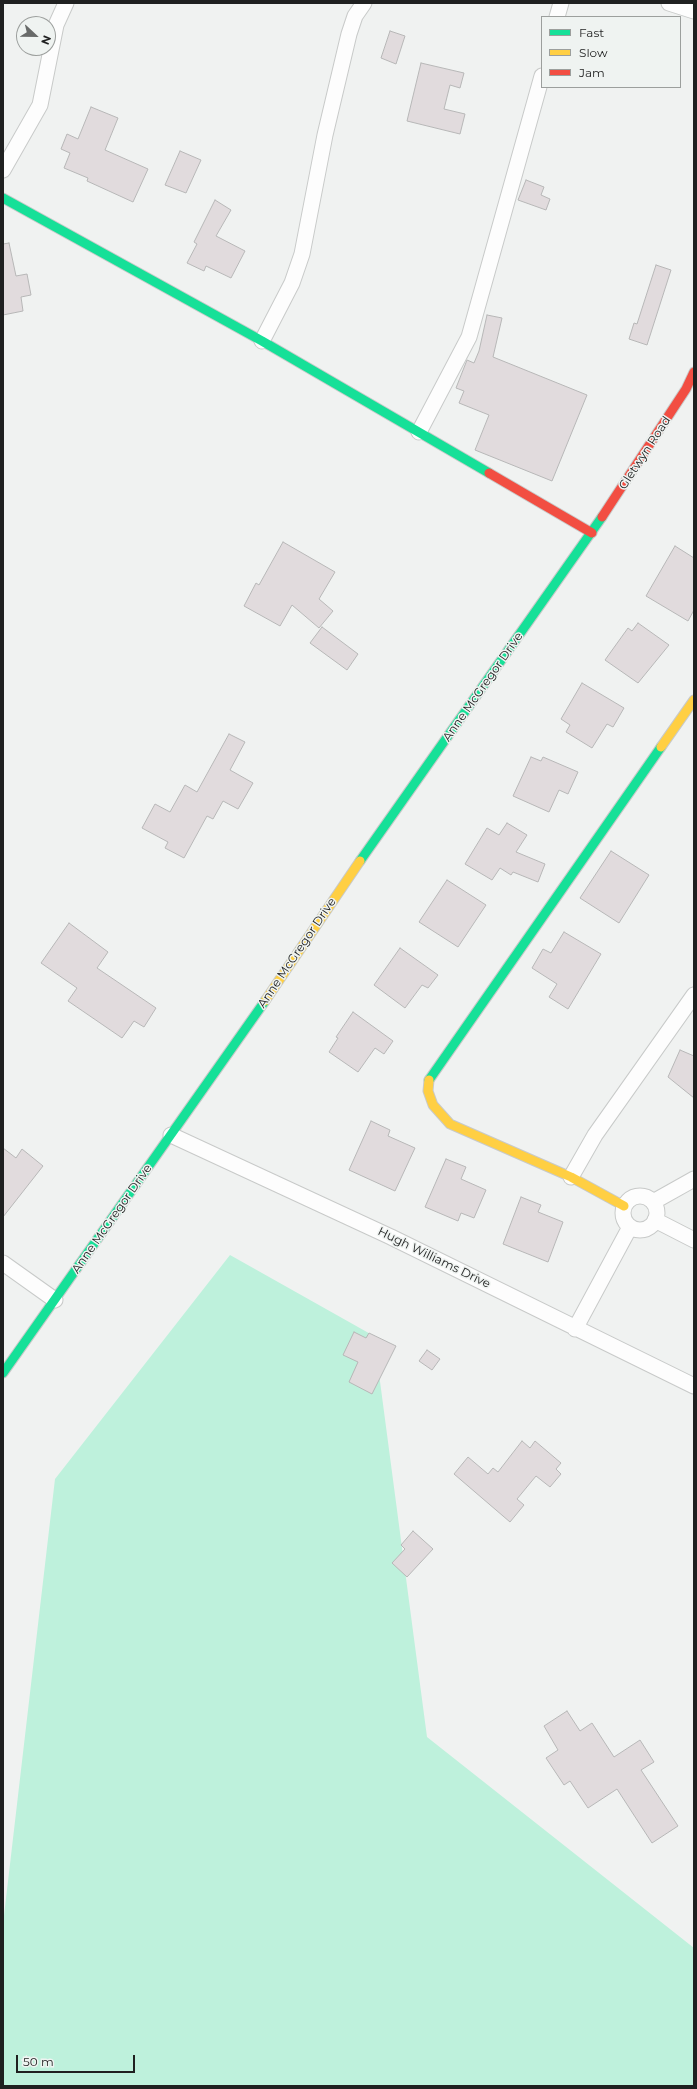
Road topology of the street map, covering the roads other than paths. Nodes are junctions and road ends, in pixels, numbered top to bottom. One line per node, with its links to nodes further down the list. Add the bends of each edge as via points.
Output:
1 (66, 3): 8 (street, via 55,30 40,105)
2 (364, 3): 10 (street, via 350,29 325,135 302,254 292,283)
3 (561, 3): 6 (street)
4 (668, 3): 5 (street)
5 (694, 11)
6 (557, 16)
7 (541, 80): 12 (street, via 469,337)
8 (3, 170)
9 (3, 198): 10 (street)
10 (262, 341): 12 (street)
11 (694, 372): 13 (street, Gletwyn Road, via 686,389)
12 (419, 432): 13 (street)
13 (592, 533): 16 (street, Anne McGregor Drive, via 391,816)
14 (694, 700): 17 (street, via 428,1082 433,1105 450,1124)
15 (694, 995): 17 (street, via 595,1135)
16 (171, 1135): 25 (street, Anne McGregor Drive); 26 (street, Hugh Williams Drive, via 391,1237)
17 (571, 1177): 20 (street)
18 (694, 1179): 19 (street)
19 (653, 1202): 20 (street, via 642,1196 628,1200); 21 (street, via 656,1209)
20 (624, 1206): 22 (street, via 622,1214)
21 (655, 1220): 22 (street, via 641,1230); 23 (street)
22 (630, 1227): 26 (street)
23 (694, 1240)
24 (3, 1263): 25 (street)
25 (55, 1300): 27 (street, Anne McGregor Drive)
26 (576, 1329): 28 (street, Hugh Williams Drive)
27 (3, 1374)
28 (694, 1386)

